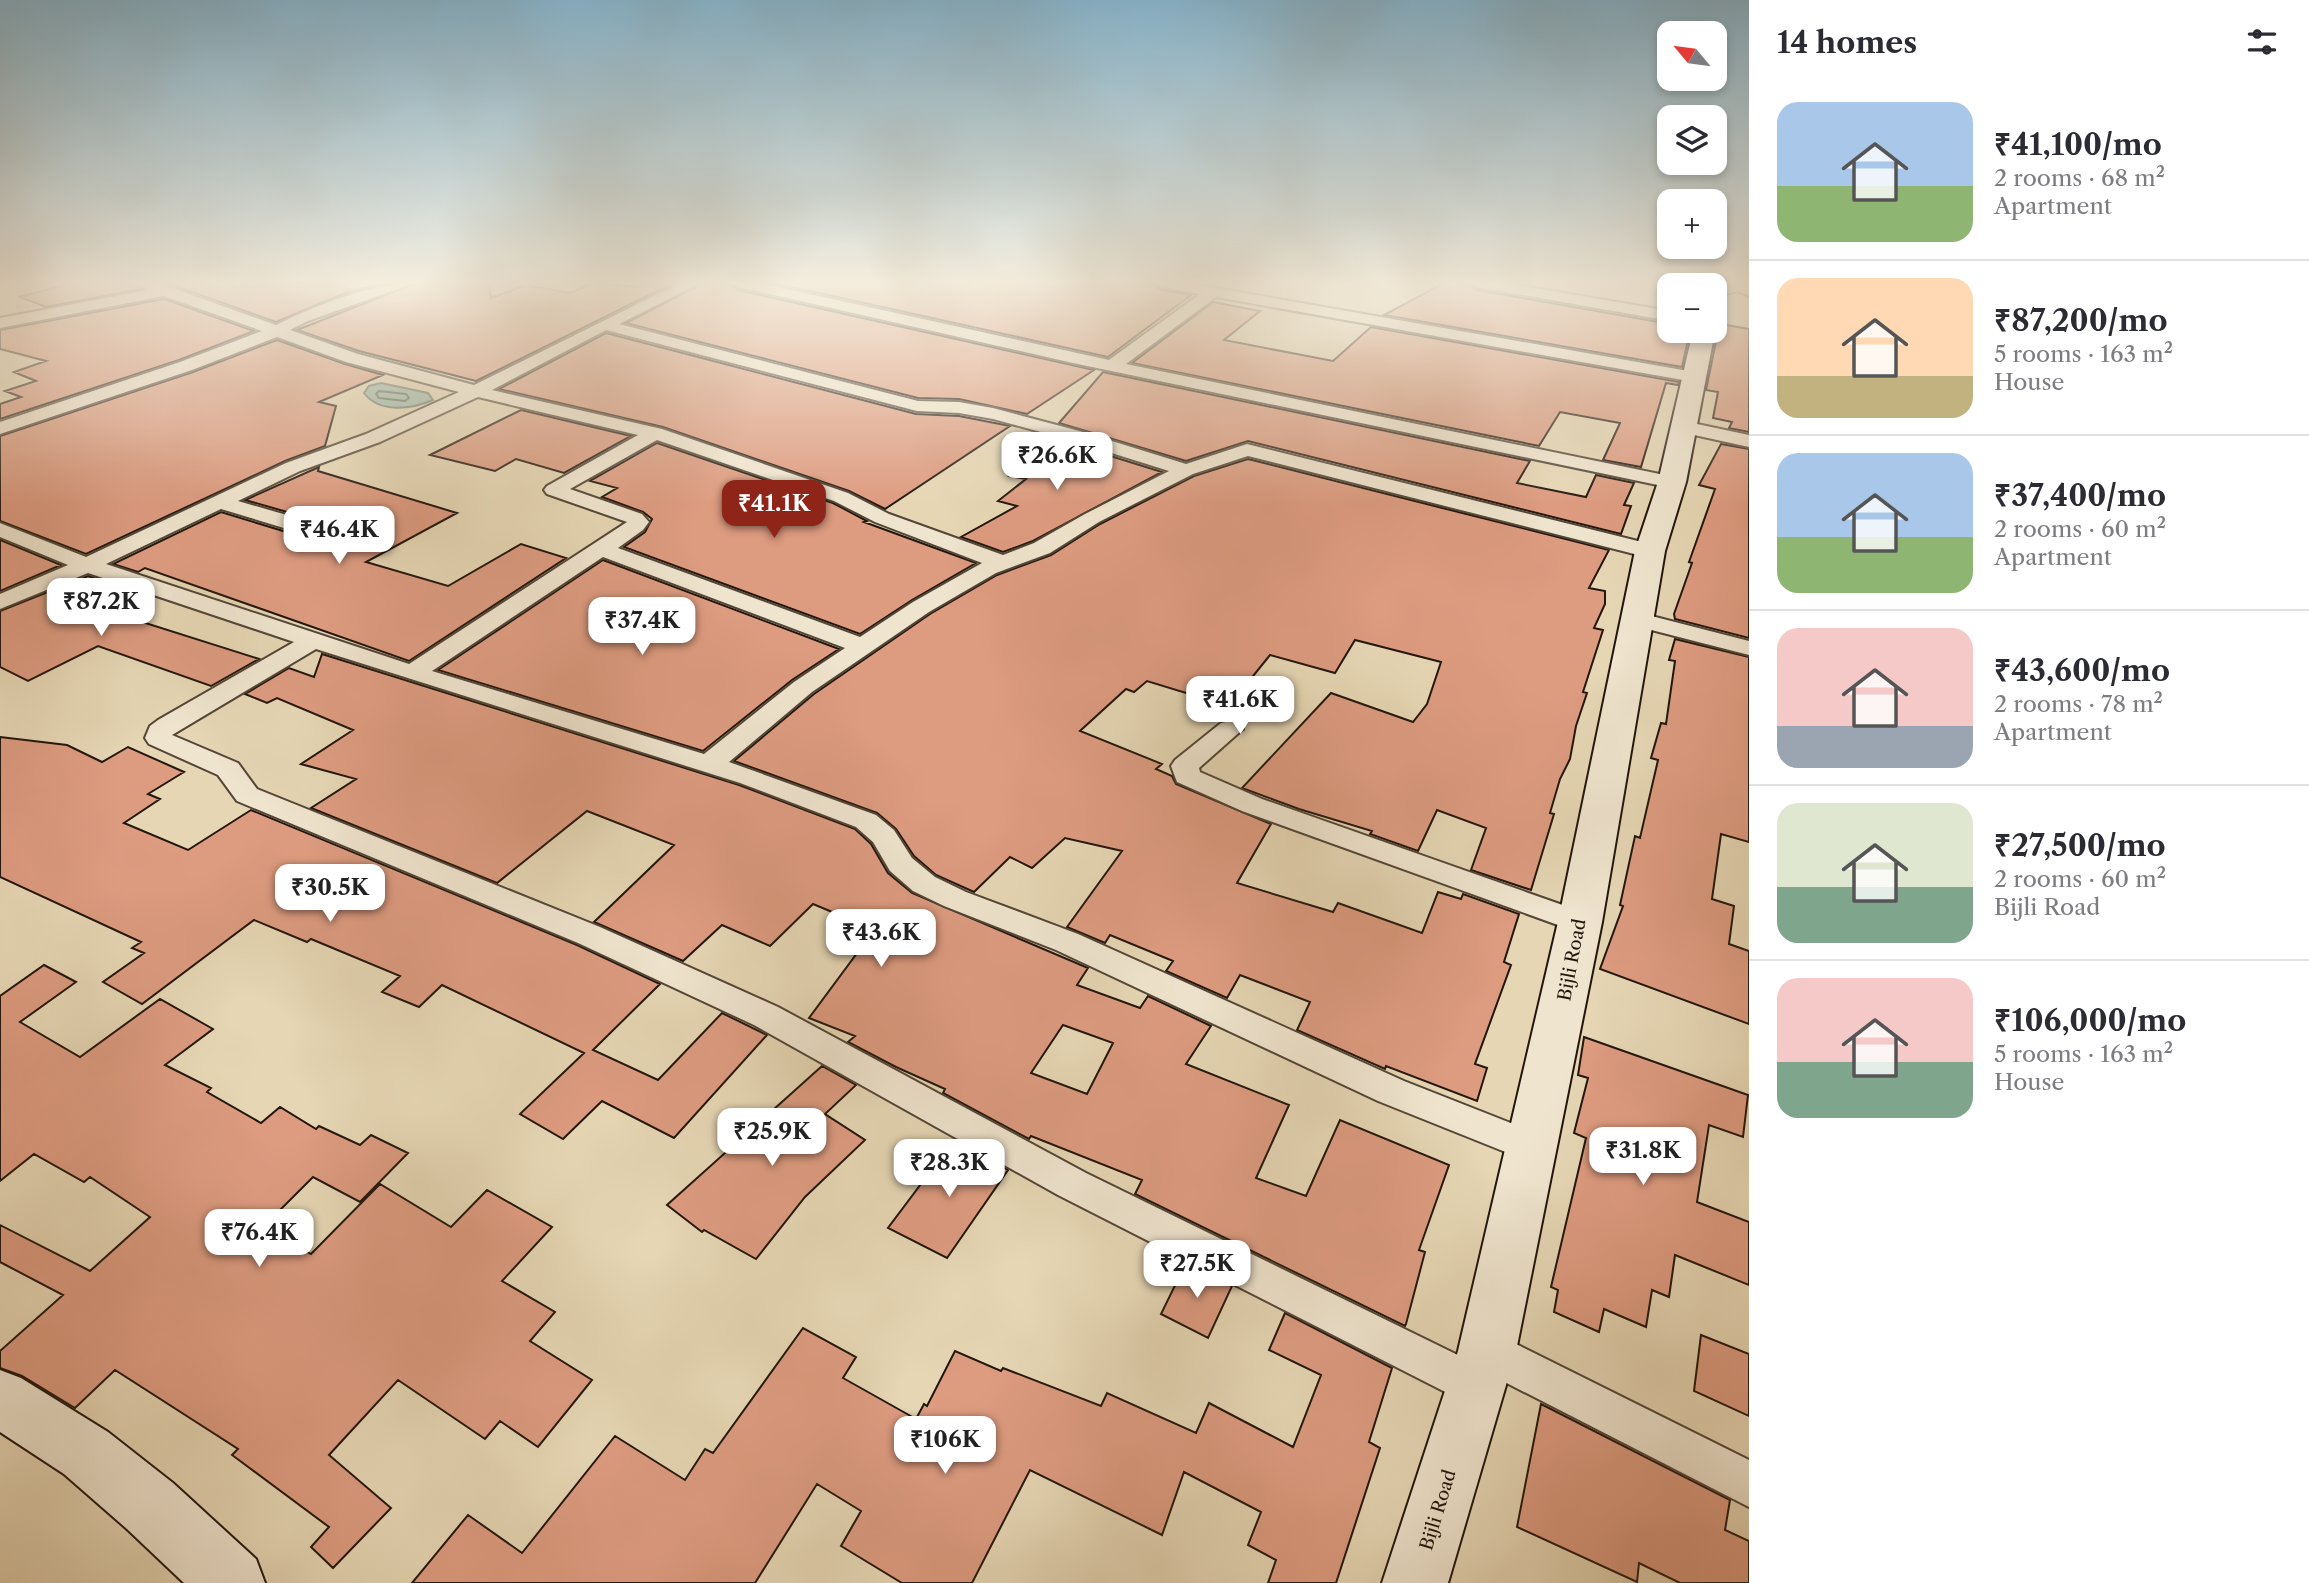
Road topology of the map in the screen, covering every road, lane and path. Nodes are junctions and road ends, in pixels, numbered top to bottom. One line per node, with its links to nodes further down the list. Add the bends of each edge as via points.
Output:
1 (210, 357): 13 (street)
2 (349, 357): 11 (street)
3 (542, 357): 11 (street)
4 (727, 357): 16 (street, via 917,406 964,408)
5 (1071, 357): 9 (street)
6 (1125, 357): 9 (street)
7 (1579, 357): 10 (street)
8 (1699, 357): 10 (street, Bijli Road)
9 (1112, 366): 17 (street)
10 (1695, 377): 12 (street, Bijli Road)
11 (476, 391): 14 (street); 18 (street)
12 (1684, 427): 15 (street); 17 (street, Bijli Road)
13 (0, 428)
14 (654, 433): 21 (street, via 554,490 639,522); 23 (street, via 841,497 882,518)
15 (1749, 441)
16 (1186, 470): 22 (street, via 1247,450); 23 (street, via 1042,548)
17 (1672, 482): 22 (street, Bijli Road)
18 (220, 502): 20 (street); 24 (street)
19 (0, 529): 24 (street)
20 (338, 537)
21 (601, 549): 28 (street); 30 (street)
22 (1650, 551): 26 (street, Bijli Road)
23 (1004, 563): 28 (street, via 958,584)
24 (86, 565): 25 (street); 27 (street)
25 (0, 602)
26 (1636, 619): 29 (street); 33 (street, Bijli Road)
27 (315, 640): 30 (street); 35 (street, via 167,726 158,737 228,769 247,795 589,935 766,1016 1072,1184)
28 (862, 646): 32 (street, via 803,687)
29 (1749, 648)
30 (412, 673): 32 (street)
31 (1230, 729): 33 (street, via 1185,766 1187,776 1252,805)
32 (709, 764): 34 (street, via 866,821 884,836 901,864 924,884 955,899 1067,942 1366,1080)
33 (1580, 922): 34 (street, Bijli Road)
34 (1533, 1148): 35 (street, Bijli Road)
35 (1481, 1368): 37 (street); 39 (street, Bijli Road)
36 (0, 1398): 38 (street, via 86,1453)
37 (1749, 1484)
38 (232, 1583)
39 (1415, 1583)

